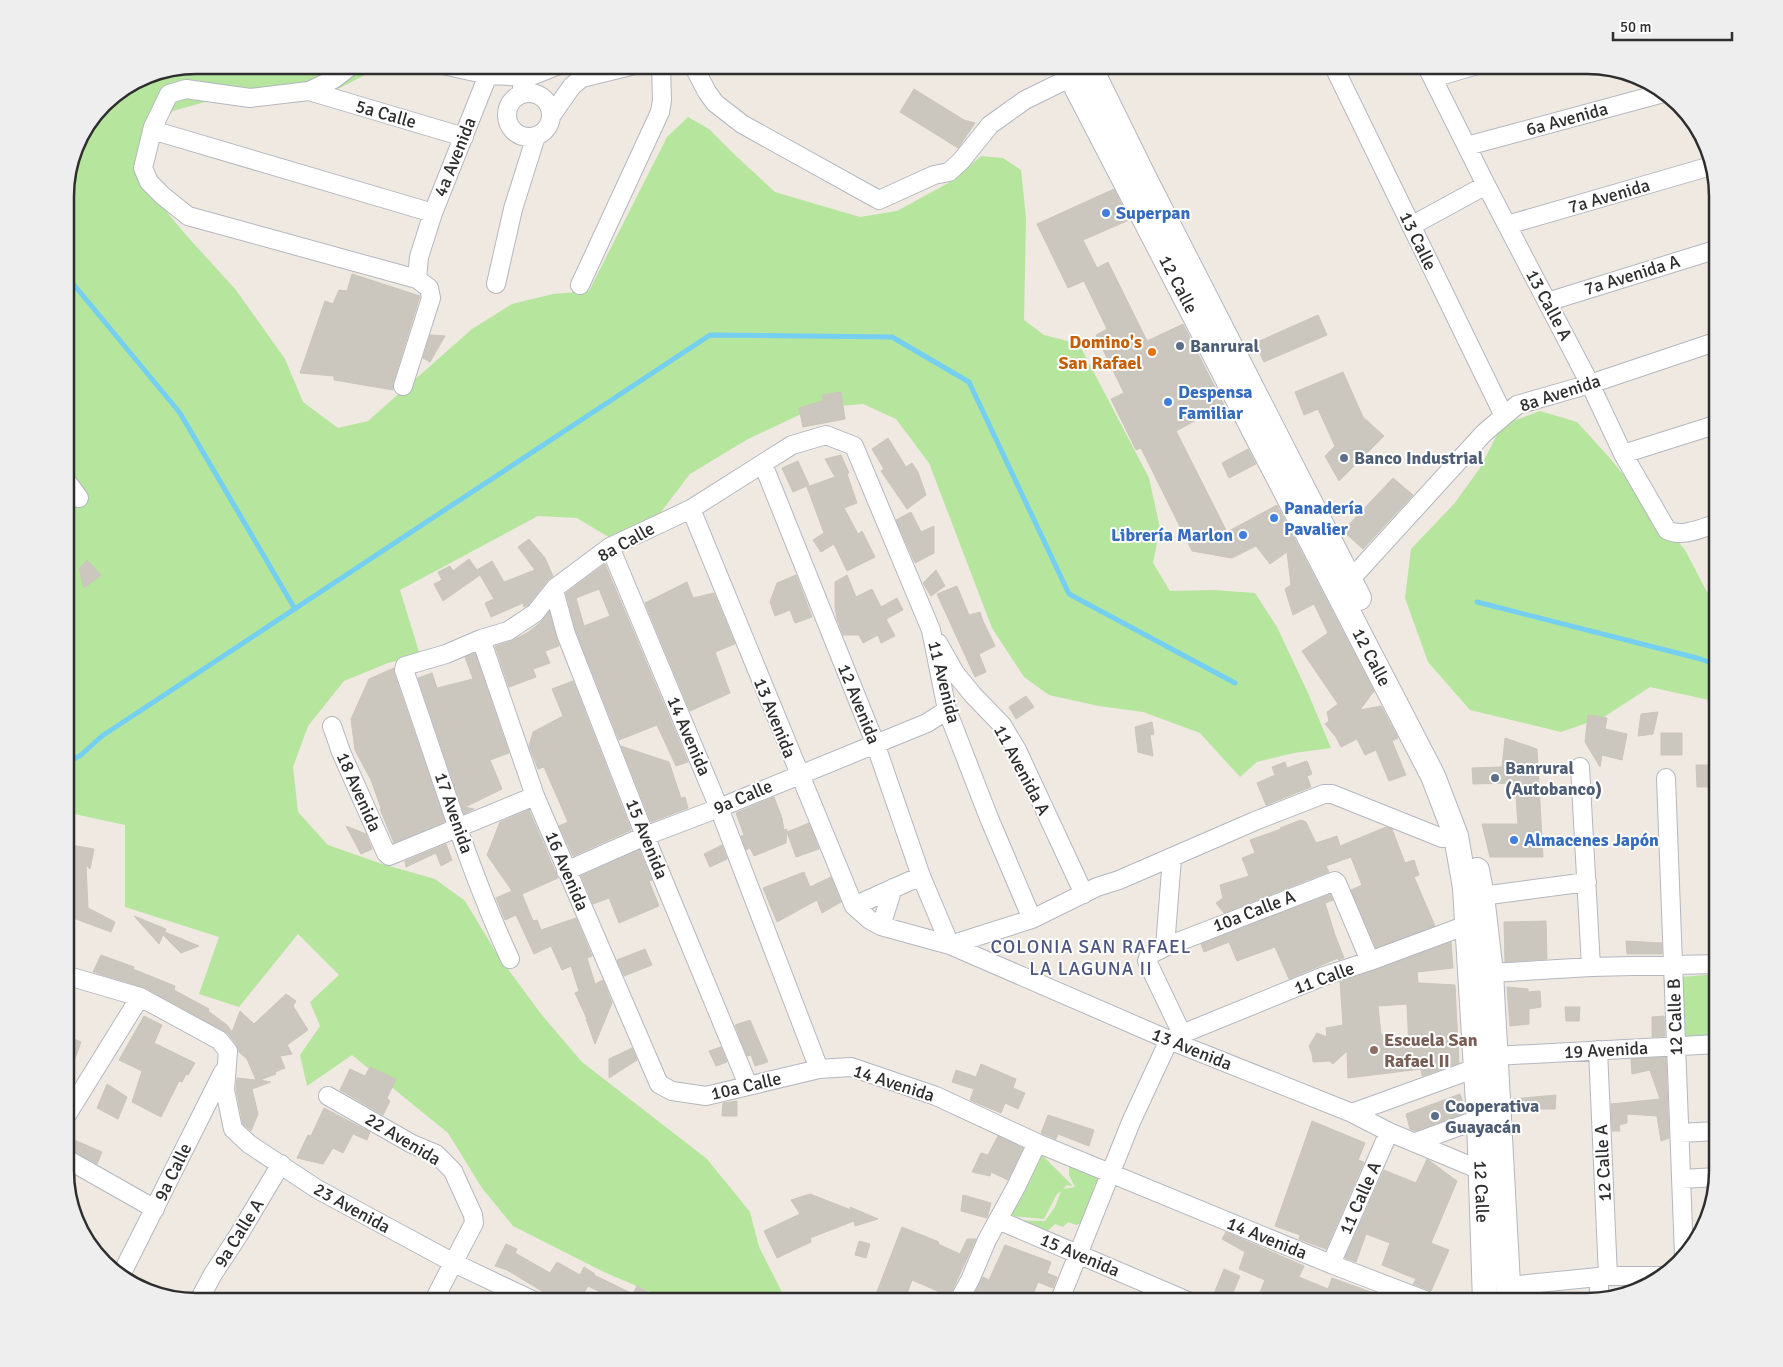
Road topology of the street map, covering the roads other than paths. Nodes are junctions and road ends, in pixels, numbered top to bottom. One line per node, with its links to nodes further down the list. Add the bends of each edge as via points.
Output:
1 (341, 74): 14 (street, 5a Calle)
2 (484, 74): 12 (street)
3 (536, 74): 13 (street)
4 (598, 74): 17 (street, via 582,78 572,86)
5 (661, 74): 30 (street, via 660,112)
6 (697, 74): 7 (street, via 715,103 742,124 879,200 934,175 949,172 990,125 1024,100)
7 (1073, 74)
8 (1087, 74): 45 (main road, 12 Calle, via 1144,177)
9 (1087, 74): 60 (main road, 12 Calle, via 1433,776)
10 (1337, 74): 26 (street, 13 Calle)
11 (1431, 74): 21 (street, 13 Calle A)
12 (488, 75): 13 (street); 20 (street, 4a Avenida)
13 (529, 77): 16 (street)
14 (309, 91): 18 (street, 5a Calle, via 250,98 186,89 169,94); 20 (street, 5a Calle)
15 (1656, 95): 21 (street, 6a Avenida)
16 (514, 98): 17 (street, via 524,93 541,95); 19 (street, via 507,110 508,123 522,136)
17 (551, 116): 19 (street, via 547,128)
18 (152, 130): 24 (street); 28 (street, 5a Calle, via 143,168 145,174 162,196 188,216)
19 (536, 136): 29 (street, via 513,209)
20 (464, 137): 24 (street, 4a Avenida)
21 (1467, 146): 23 (street, 13 Calle A)
22 (1706, 168): 25 (street, 7a Avenida)
23 (1486, 185): 25 (street, 13 Calle A); 26 (street)
24 (433, 213): 28 (street, 4a Avenida, via 419,258)
25 (1507, 225): 31 (street, 13 Calle A)
26 (1411, 226): 35 (street, 13 Calle)
27 (1709, 252): 31 (street, 7a Avenida A)
28 (417, 279): 34 (street, via 428,288 431,298)
29 (496, 284)
30 (580, 285)
31 (1547, 302): 33 (street, 13 Calle A)
32 (1709, 344): 33 (street, 8a Avenida)
33 (1590, 384): 35 (street, 8a Avenida, via 1517,405); 38 (street, 13 Calle A)
34 (403, 386)
35 (1504, 416): 45 (street, 8a Avenida, via 1484,433)
36 (1709, 427): 38 (street)
37 (854, 446): 39 (street, 8a Calle, via 826,436 792,445); 47 (street, 11 Avenida)
38 (1623, 454): 43 (street, 13 Calle A, via 1667,530 1681,534)
39 (763, 464): 42 (street, 8a Calle); 52 (street, 12 Avenida)
40 (74, 491): 41 (street)
41 (79, 498)
42 (691, 509): 44 (street, 8a Calle); 54 (street, 13 Avenida)
43 (1709, 526)
44 (610, 547): 46 (street, 8a Calle); 57 (street, 14 Avenida)
45 (1350, 580): 67 (main road, 12 Calle, via 1454,784 1468,823)
46 (554, 590): 48 (street, 8a Calle, via 535,613 522,622 508,631); 59 (street, 15 Avenida, via 566,634)
47 (930, 630): 50 (street, 11 Avenida); 66 (street, 11 Avenida A, via 955,673 1002,725 1017,750)
48 (481, 639): 49 (street, 8a Calle); 56 (street, 16 Avenida)
49 (405, 666): 58 (street, 17 Avenida)
50 (947, 710): 52 (street, 9a Calle, via 927,723); 69 (street, 11 Avenida)
51 (332, 726): 58 (street, 18 Avenida, via 389,856)
52 (875, 743): 54 (street, 9a Calle); 63 (street, 12 Avenida)
53 (1580, 767): 64 (street)
54 (798, 774): 57 (street, 9a Calle); 68 (street, 13 Avenida)
55 (1666, 778): 77 (street, 12 Calle B)
56 (535, 796): 58 (street); 62 (street, 16 Avenida)
57 (719, 808): 59 (street, 9a Calle); 88 (street, 14 Avenida)
58 (458, 828): 74 (street, 17 Avenida)
59 (645, 836): 62 (street, 9a Calle); 89 (street, 15 Avenida)
60 (1456, 836): 61 (street, via 1442,838 1332,794 1324,794); 71 (main road, 12 Calle, via 1465,888)
61 (1172, 858): 66 (street); 73 (street)
62 (566, 871): 90 (street, 16 Avenida, via 659,1084)
63 (921, 876): 65 (street); 72 (street, 12 Avenida)
64 (1587, 882): 67 (street); 78 (street)
65 (893, 888): 68 (street); 70 (street)
66 (1084, 894): 69 (street)
67 (1482, 896): 79 (main road, 12 Calle)
68 (854, 906): 70 (street, 13 Avenida)
69 (1032, 919): 72 (street)
70 (876, 923): 72 (street, 13 Avenida)
71 (1467, 926): 75 (street, 11 Calle); 86 (main road, 12 Calle)
72 (950, 945): 82 (street, 13 Avenida)
73 (1165, 946): 75 (street, 10a Calle A, via 1332,881 1337,882); 82 (street, 10a Calle A, via 1149,955 1147,961)
74 (510, 959)
75 (1370, 961): 82 (street, 11 Calle, via 1324,976)
76 (1709, 964): 77 (street)
77 (1673, 965): 78 (street); 84 (street, 12 Calle B)
78 (1591, 967): 79 (street)
79 (1491, 973): 86 (main road, 12 Calle)
80 (74, 978): 81 (street)
81 (140, 997): 87 (street, via 219,1040 228,1051); 92 (street)
82 (1175, 1037): 93 (street, 13 Avenida); 103 (street, via 1131,1122)
83 (1709, 1045): 84 (street, 19 Avenida)
84 (1676, 1047): 85 (street, 19 Avenida); 97 (street, 12 Calle B)
85 (1598, 1050): 86 (street, 19 Avenida); 114 (street, 12 Calle A)
86 (1485, 1062): 93 (street, 19 Avenida); 94 (main road, 12 Calle); 102 (main road, 12 Calle)
87 (226, 1067): 100 (street, 23 Avenida, via 225,1090 233,1129); 106 (street, 9a Calle)
88 (819, 1069): 89 (street, 10a Calle); 99 (street, 14 Avenida, via 851,1068 936,1096)
89 (748, 1085): 90 (street, 10a Calle, via 706,1096)
90 (672, 1091)
91 (328, 1096): 110 (street, 22 Avenida, via 412,1144 436,1154 453,1171 474,1223)
92 (74, 1103)
93 (1352, 1113): 96 (street, 13 Avenida)
94 (1479, 1119): 98 (street); 102 (main road, 12 Calle)
95 (1709, 1131): 97 (street)
96 (1389, 1132): 98 (street, 13 Avenida); 111 (street, 11 Calle A)
97 (1680, 1133): 105 (street, 12 Calle B)
98 (1416, 1142): 102 (street, 13 Avenida)
99 (1037, 1143): 103 (street, 14 Avenida); 107 (street)
100 (281, 1164): 110 (street, 23 Avenida, via 317,1190); 116 (street, 9a Calle A)
101 (74, 1168): 106 (street)
102 (1491, 1170): 123 (main road, 12 Calle); 124 (main road, 12 Calle)
103 (1112, 1174): 109 (street); 111 (street, 14 Avenida)
104 (1709, 1177): 105 (street)
105 (1681, 1179): 108 (street, 12 Calle B)
106 (155, 1209): 112 (street, 9a Calle)
107 (998, 1220): 109 (street, 15 Avenida); 119 (street)
108 (1684, 1246)
109 (1079, 1254): 120 (street); 121 (street, 15 Avenida)
110 (454, 1264): 117 (street); 118 (street, 23 Avenida)
111 (1331, 1264): 122 (street, 14 Avenida)
112 (124, 1270)
113 (1649, 1276): 114 (street)
114 (1603, 1277): 115 (street, 12 Calle A); 125 (street)
115 (1600, 1292)
116 (203, 1293)
117 (438, 1293)
118 (514, 1293)
119 (962, 1293)
120 (1063, 1293)
121 (1169, 1293)
122 (1407, 1293)
123 (1485, 1293)
124 (1508, 1293)
125 (1514, 1293)

